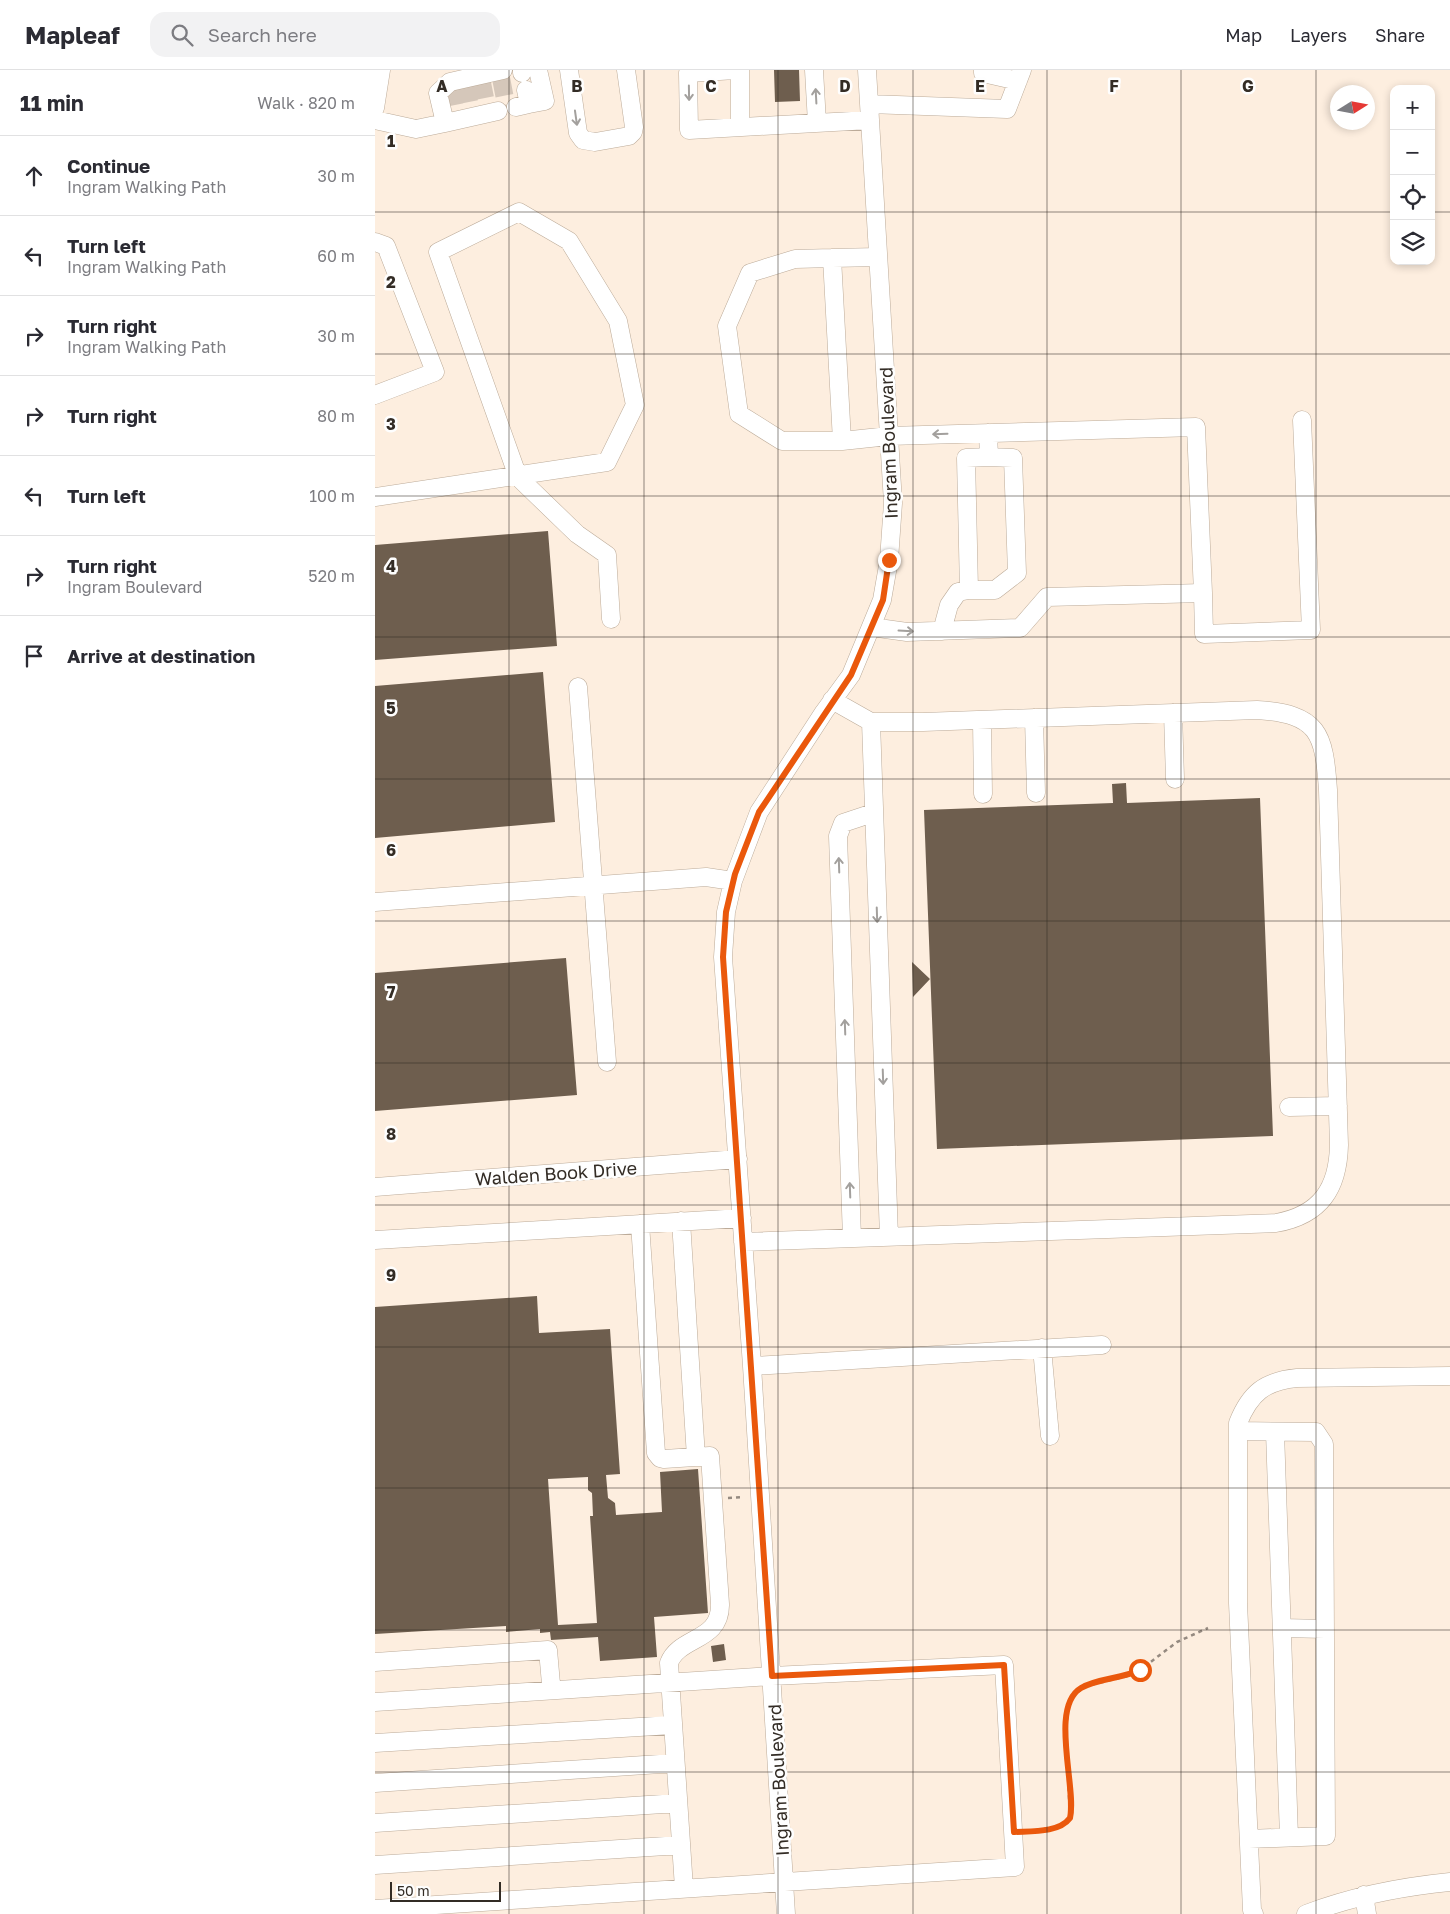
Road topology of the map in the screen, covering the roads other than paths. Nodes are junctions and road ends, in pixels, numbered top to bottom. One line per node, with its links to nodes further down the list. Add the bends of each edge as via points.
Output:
1 (381, 70): 12 (street)
2 (569, 70): 3 (street, one-way to 3, via 578,133 583,140 595,142 629,136 633,132)
3 (626, 70)
4 (735, 70): 16 (street, one-way to 16, via 689,73 689,130)
5 (740, 70): 16 (street)
6 (814, 70): 15 (street, one-way to 6)
7 (867, 70): 13 (street, Ingram Boulevard)
8 (983, 70): 10 (street, via 983,73)
9 (501, 73): 11 (street)
10 (1020, 75): 13 (street, via 1007,109)
11 (468, 97): 14 (street, via 416,129)
12 (375, 108)
13 (869, 112): 15 (street); 18 (street, Ingram Boulevard)
14 (375, 120)
15 (817, 123): 16 (street)
16 (740, 126)
17 (375, 242): 20 (street, via 386,246 435,372)
18 (878, 257): 19 (street); 23 (street, Ingram Boulevard)
19 (832, 258): 24 (street); 24 (street, via 795,259 750,273 727,326 739,414 783,441)
20 (378, 389)
21 (1302, 420): 29 (street, via 1311,630 1204,634)
22 (988, 433): 23 (street, one-way to 23); 25 (street); 29 (street, via 1196,427)
23 (889, 436): 24 (street); 31 (street, Ingram Boulevard, via 893,503 889,560 883,600)
24 (842, 441)
25 (989, 457): 28 (street, via 966,458); 28 (street, via 1013,458 1017,572 995,590)
26 (518, 477): 26 (street, via 607,462 635,405 618,321 569,241 519,212 438,252); 27 (street); 30 (street, via 577,534 607,555)
27 (375, 497)
28 (969, 590): 32 (street, via 958,592 949,605)
29 (1203, 593): 32 (street, via 1047,597 1020,628)
30 (611, 619)
31 (871, 627): 32 (street, one-way to 32, via 907,632); 34 (street, Ingram Boulevard, via 851,675)
32 (942, 631)
33 (577, 687): 44 (street)
34 (832, 700): 38 (street); 43 (street, Ingram Boulevard, via 759,812)
35 (1173, 713): 36 (street); 39 (street); 47 (street, via 1278,711 1309,723 1321,741 1328,790)
36 (1034, 718): 37 (street); 40 (street)
37 (982, 720): 38 (street); 41 (street)
38 (871, 722): 42 (street)
39 (1175, 779)
40 (1035, 793)
41 (983, 794)
42 (873, 814): 54 (street, one-way to 54); 55 (street, one-way to 42, via 838,836 843,822)
43 (733, 882): 44 (street, via 706,877); 49 (street, Ingram Boulevard, via 726,912 723,957)
44 (594, 885): 45 (street); 46 (street)
45 (375, 902)
46 (607, 1062)
47 (1338, 1106): 48 (street); 54 (street, via 1339,1157 1334,1181 1315,1207 1288,1221)
48 (1289, 1107)
49 (738, 1159): 50 (street, Walden Book Drive); 51 (street, Ingram Boulevard)
50 (375, 1187)
51 (741, 1218): 52 (street); 57 (street, Ingram Boulevard)
52 (681, 1221): 53 (street); 65 (street)
53 (640, 1224): 56 (street); 65 (street, via 656,1453 664,1459)
54 (889, 1237): 55 (street)
55 (852, 1238): 57 (street)
56 (375, 1240)
57 (743, 1242): 60 (street, Ingram Boulevard)
58 (1102, 1345): 59 (street)
59 (1042, 1348): 60 (street); 64 (street)
60 (752, 1366): 69 (street, Ingram Boulevard)
61 (1450, 1376): 62 (street, via 1277,1380 1259,1390 1243,1408)
62 (1238, 1431): 63 (street); 80 (street, via 1238,1603)
63 (1275, 1432): 66 (street); 67 (street, via 1316,1432 1324,1444)
64 (1050, 1436)
65 (696, 1457): 70 (street, via 710,1456 720,1610 712,1628 670,1659)
66 (1282, 1628): 67 (street); 79 (street)
67 (1325, 1629): 79 (street, via 1326,1836)
68 (375, 1662): 71 (street, via 548,1650)
69 (772, 1676): 70 (street); 83 (street, Ingram Boulevard); 83 (street, via 1004,1665 1014,1832 1015,1867)
70 (669, 1683): 72 (street); 73 (street)
71 (551, 1684)
72 (375, 1702)
73 (672, 1725): 74 (street); 75 (street)
74 (375, 1743)
75 (675, 1763): 76 (street); 77 (street)
76 (375, 1783)
77 (678, 1804): 78 (street); 81 (street)
78 (375, 1823)
79 (1289, 1837): 80 (street)
80 (1249, 1839): 89 (street)
81 (681, 1845): 82 (street); 85 (street)
82 (375, 1865)
83 (784, 1882): 85 (street); 88 (street, Ingram Boulevard)
84 (1450, 1882): 86 (street)
85 (684, 1888): 87 (street)
86 (1364, 1895): 90 (street); 91 (street)
87 (375, 1909)
88 (786, 1914)
89 (1254, 1914)
90 (1306, 1914)
91 (1367, 1914)

